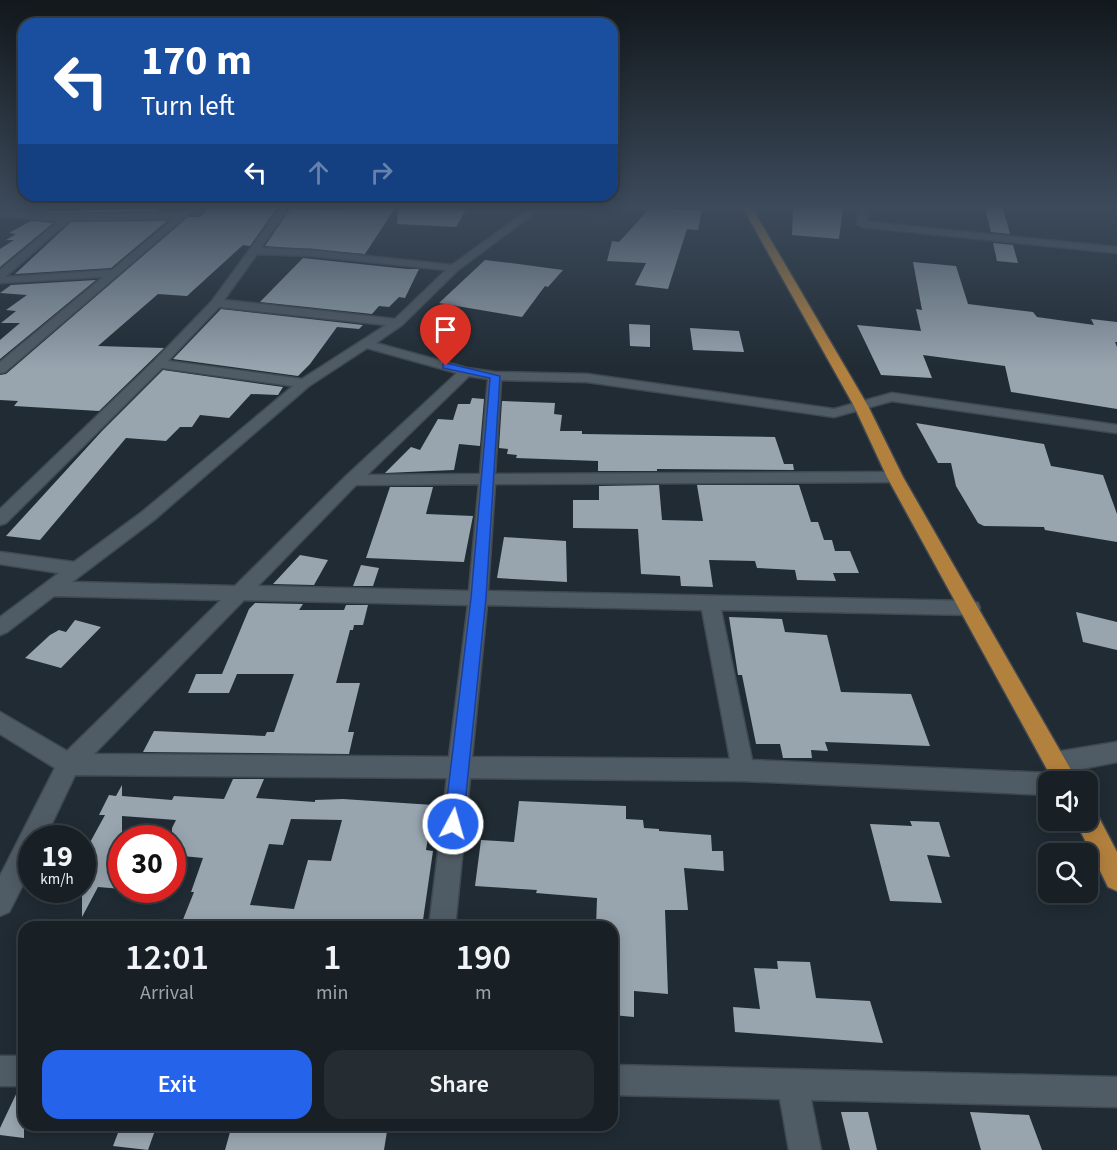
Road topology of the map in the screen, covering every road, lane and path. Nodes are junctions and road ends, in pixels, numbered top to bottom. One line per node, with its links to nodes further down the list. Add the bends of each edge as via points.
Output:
1 (16, 262): 9 (street)
2 (128, 262): 8 (street)
3 (245, 262): 11 (street)
4 (394, 262): 7 (street)
5 (463, 262): 7 (street)
6 (778, 262): 19 (main road)
7 (454, 268): 12 (street)
8 (114, 273): 10 (street); 15 (street)
9 (0, 275)
10 (0, 280)
11 (216, 303): 12 (street); 14 (street)
12 (398, 323): 13 (street)
13 (367, 344): 16 (street); 18 (street)
14 (159, 364): 18 (street); 24 (street)
15 (0, 369)
16 (466, 372): 17 (street); 22 (street)
17 (495, 376): 19 (street, via 587,378 834,412); 23 (street)
18 (304, 383): 26 (street, via 148,516)
19 (861, 406): 20 (street, via 892,397); 21 (main road)
20 (1117, 429)
21 (895, 477): 23 (street); 31 (main road)
22 (352, 480): 23 (street); 28 (street)
23 (486, 480): 29 (street)
24 (0, 519)
25 (0, 558): 26 (street)
26 (77, 569): 27 (street)
27 (51, 589): 28 (street); 32 (street)
28 (239, 593): 29 (street); 35 (street)
29 (478, 598): 30 (street); 36 (street)
30 (710, 603): 31 (street); 37 (street)
31 (971, 608): 38 (main road)
32 (0, 627)
33 (0, 722): 35 (street)
34 (1117, 752): 39 (street)
35 (69, 764): 36 (street); 41 (street)
36 (460, 767): 37 (street); 46 (street)
37 (743, 770): 40 (street)
38 (1060, 771)
39 (1064, 771)
40 (1038, 784)
41 (39, 825)
42 (1093, 831): 44 (main road)
43 (18, 867): 45 (street)
44 (1117, 878)
45 (0, 903)
46 (443, 921)
47 (0, 1071): 48 (street)
48 (18, 1071)
49 (618, 1080): 50 (street)
50 (793, 1085): 51 (street); 52 (street)
51 (1117, 1092)
52 (805, 1150)

